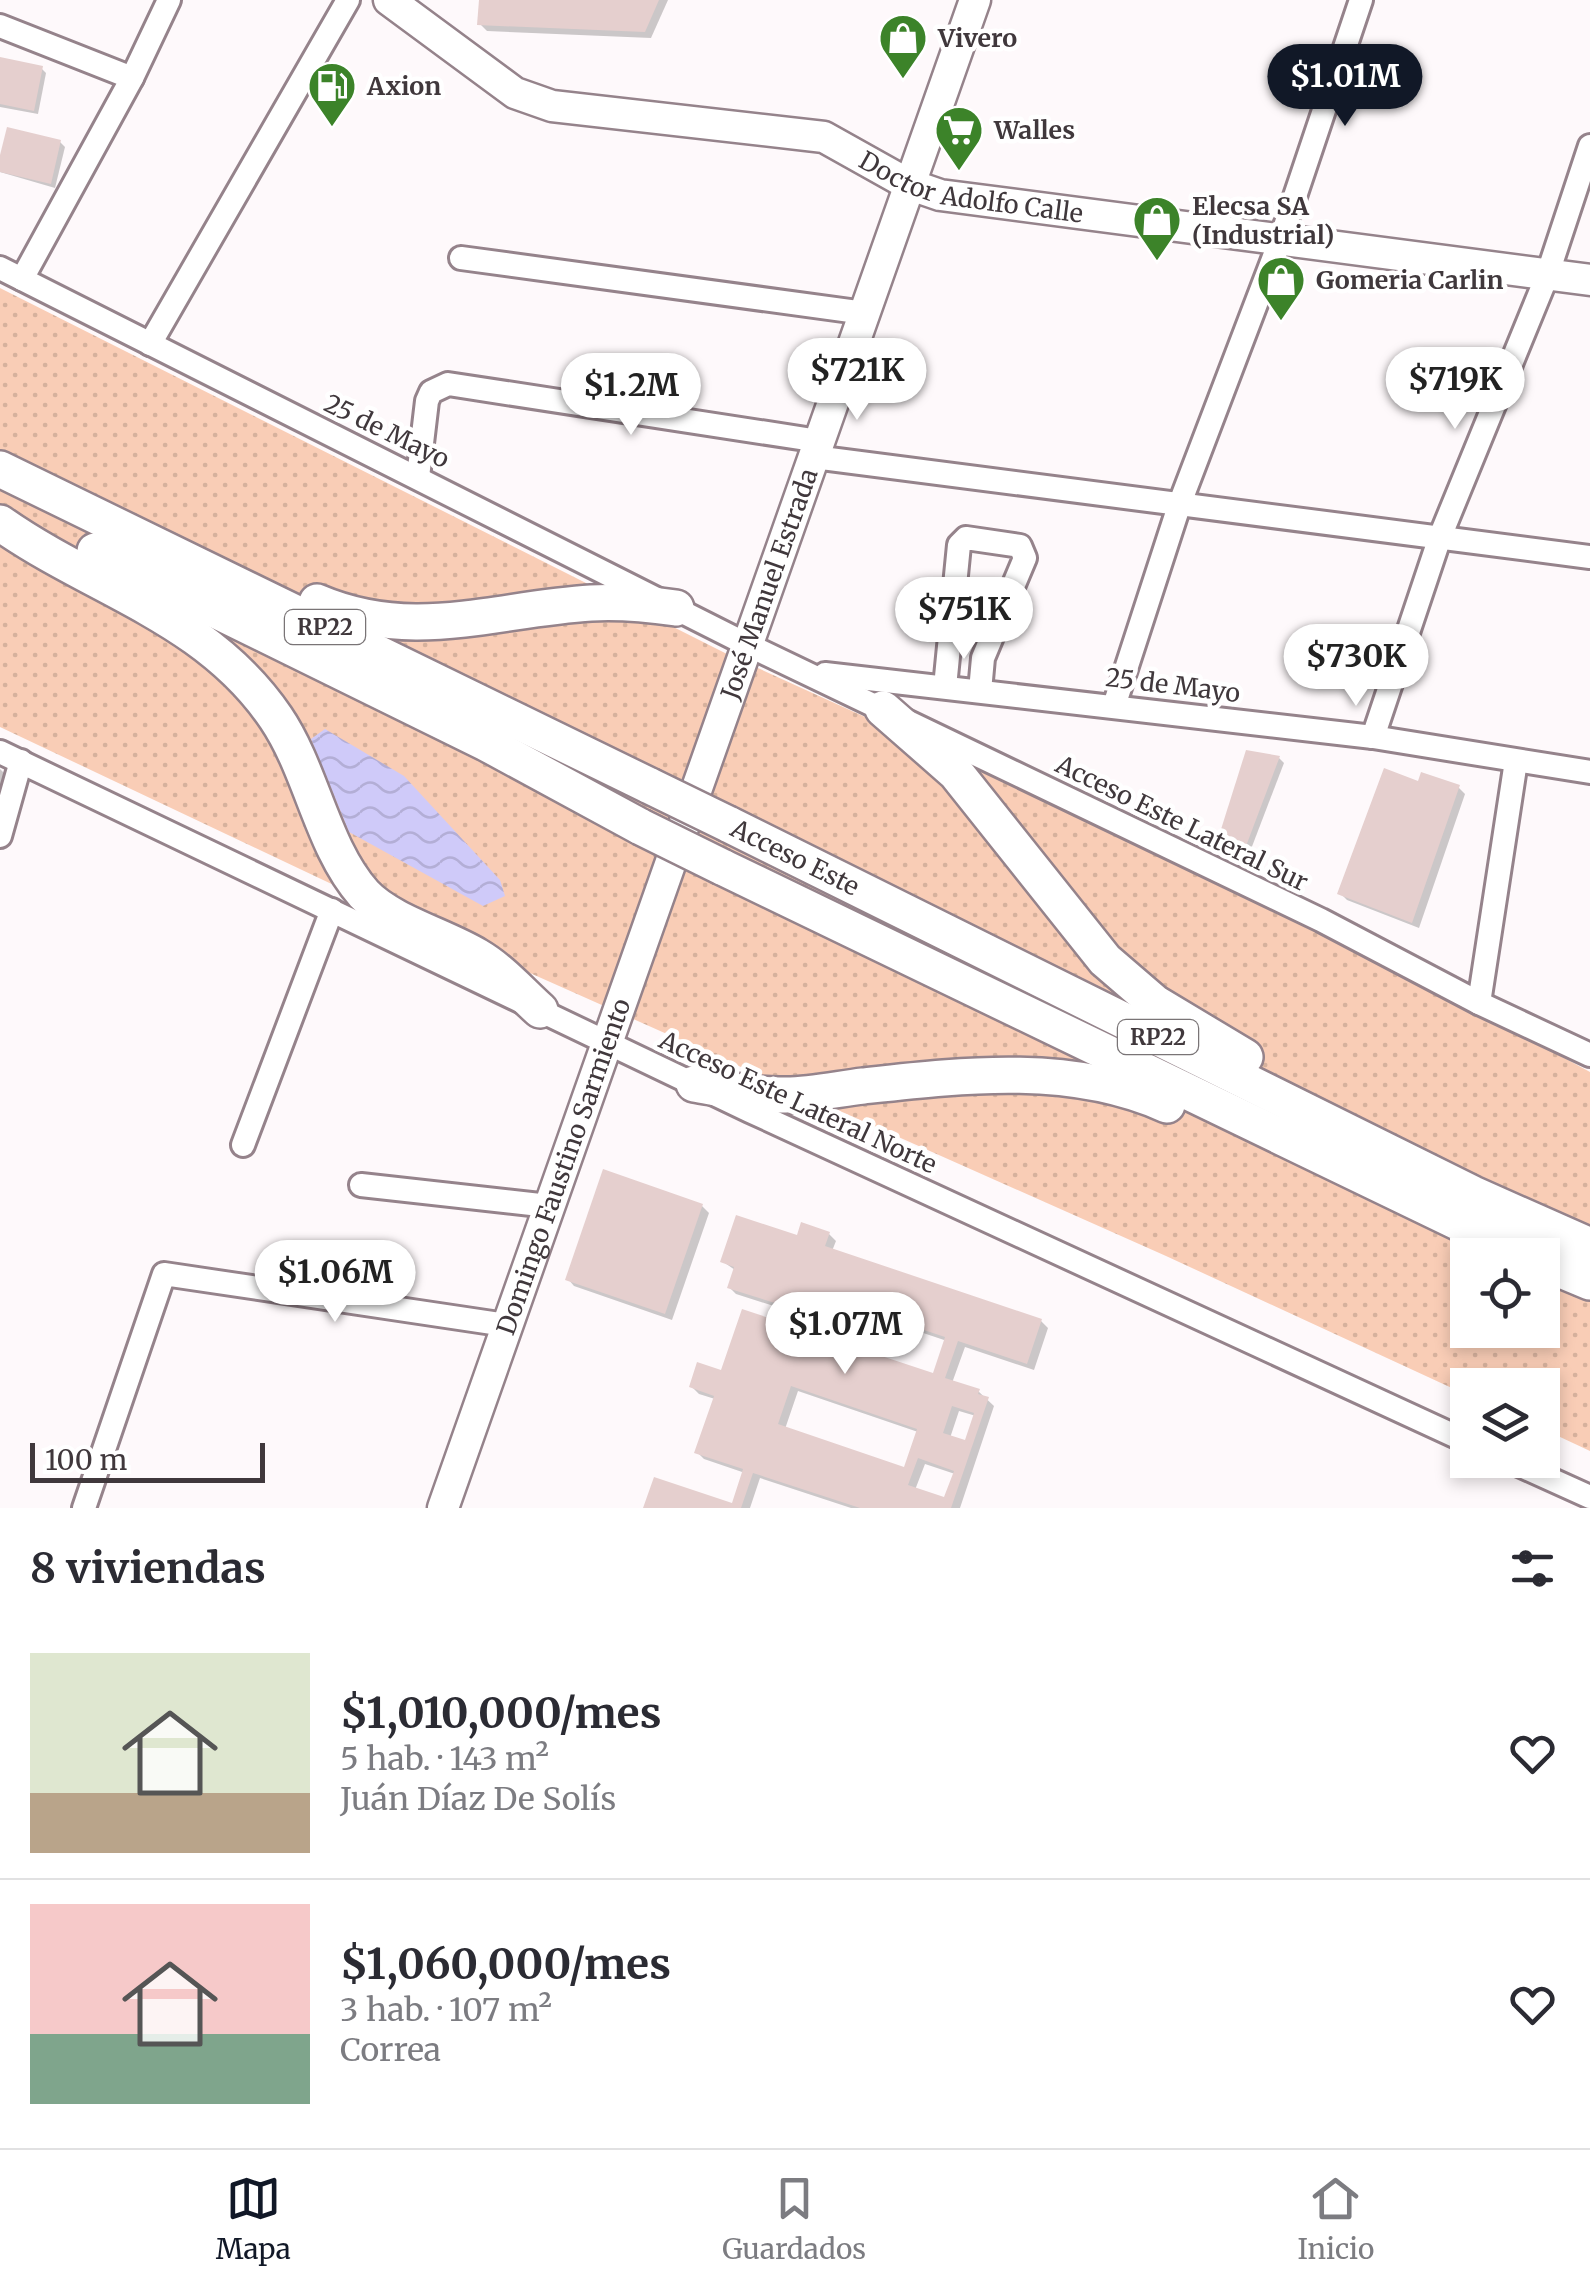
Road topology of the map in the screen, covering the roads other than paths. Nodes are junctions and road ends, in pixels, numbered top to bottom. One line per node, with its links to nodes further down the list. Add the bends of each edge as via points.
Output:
1 (169, 0): 7 (street)
2 (348, 0): 17 (street)
3 (389, 0): 9 (main road, Doctor Adolfo Calle, via 530,100 824,137)
4 (975, 0): 9 (main road, José Manuel Estrada)
5 (1361, 0): 10 (street)
6 (0, 26): 7 (street)
7 (132, 78): 14 (street)
8 (1590, 146): 13 (street)
9 (908, 184): 10 (main road, Doctor Adolfo Calle, via 962,199); 16 (main road, José Manuel Estrada)
10 (1280, 241): 13 (main road, Doctor Adolfo Calle); 21 (street)
11 (462, 258): 16 (street)
12 (0, 268): 14 (street, 25 de Mayo)
13 (1547, 276): 15 (main road, Doctor Adolfo Calle); 24 (street)
14 (22, 279): 17 (street, 25 de Mayo)
15 (1590, 280)
16 (865, 314): 18 (main road, José Manuel Estrada)
17 (150, 344): 20 (street, 25 de Mayo)
18 (816, 449): 20 (street, via 462,385 439,387 427,401); 21 (street); 27 (main road, José Manuel Estrada)
19 (0, 466): 26 (highway, via 375,620 450,622 592,602); 47 (highway, Acceso Este / RP22, bridge)
20 (418, 477): 26 (street, 25 de Mayo)
21 (1180, 503): 24 (street); 31 (street)
22 (0, 505): 51 (highway, Acceso Este / RP22, bridge, via 469,735 641,827)
23 (0, 523): 41 (highway, via 168,616 234,669 289,739 365,895 474,954)
24 (1440, 537): 25 (street); 33 (street)
25 (1590, 558)
26 (676, 608): 27 (street, 25 de Mayo)
27 (748, 645): 28 (street, Acceso Este Lateral Sur); 37 (main road, José Manuel Estrada)
28 (808, 672): 29 (street, 25 de Mayo); 32 (street, Acceso Este Lateral Sur)
29 (945, 687): 30 (street, 25 de Mayo); 30 (street, via 958,545 966,538 1020,546 1025,558 983,658)
30 (980, 691): 31 (street, 25 de Mayo)
31 (1114, 706): 33 (street, 25 de Mayo)
32 (883, 708): 40 (street, Acceso Este Lateral Sur); 47 (highway, via 956,772 1080,932 1136,988)
33 (1373, 737): 35 (street, 25 de Mayo)
34 (10, 756): 38 (street); 39 (street, Acceso Este Lateral Norte)
35 (1516, 761): 36 (street, 25 de Mayo); 40 (street)
36 (1590, 772)
37 (684, 827): 42 (main road, Domingo Faustino Sarmiento)
38 (0, 836)
39 (332, 910): 41 (street, Acceso Este Lateral Norte); 45 (street)
40 (1479, 1003): 43 (street, Acceso Este Lateral Sur)
41 (540, 1010): 42 (street, Acceso Este Lateral Norte)
42 (608, 1043): 44 (street, Acceso Este Lateral Norte); 48 (main road, Domingo Faustino Sarmiento)
43 (1590, 1054)
44 (694, 1084): 51 (highway, via 786,1095 975,1076 1099,1084 1148,1096 1348,1188); 54 (street, Acceso Este Lateral Norte)
45 (243, 1145)
46 (362, 1185): 48 (street)
47 (1473, 1194): 49 (highway, Acceso Este / RP22)
48 (548, 1206): 53 (main road, Domingo Faustino Sarmiento)
49 (1548, 1228): 50 (highway); 52 (highway, Acceso Este / RP22)
50 (1590, 1237)
51 (1486, 1238)
52 (1590, 1246)
53 (506, 1325): 57 (street, via 164,1274); 58 (main road, Domingo Faustino Sarmiento)
54 (1450, 1434)
55 (1548, 1478): 56 (street)
56 (1590, 1497)
57 (84, 1508)
58 (443, 1508)

